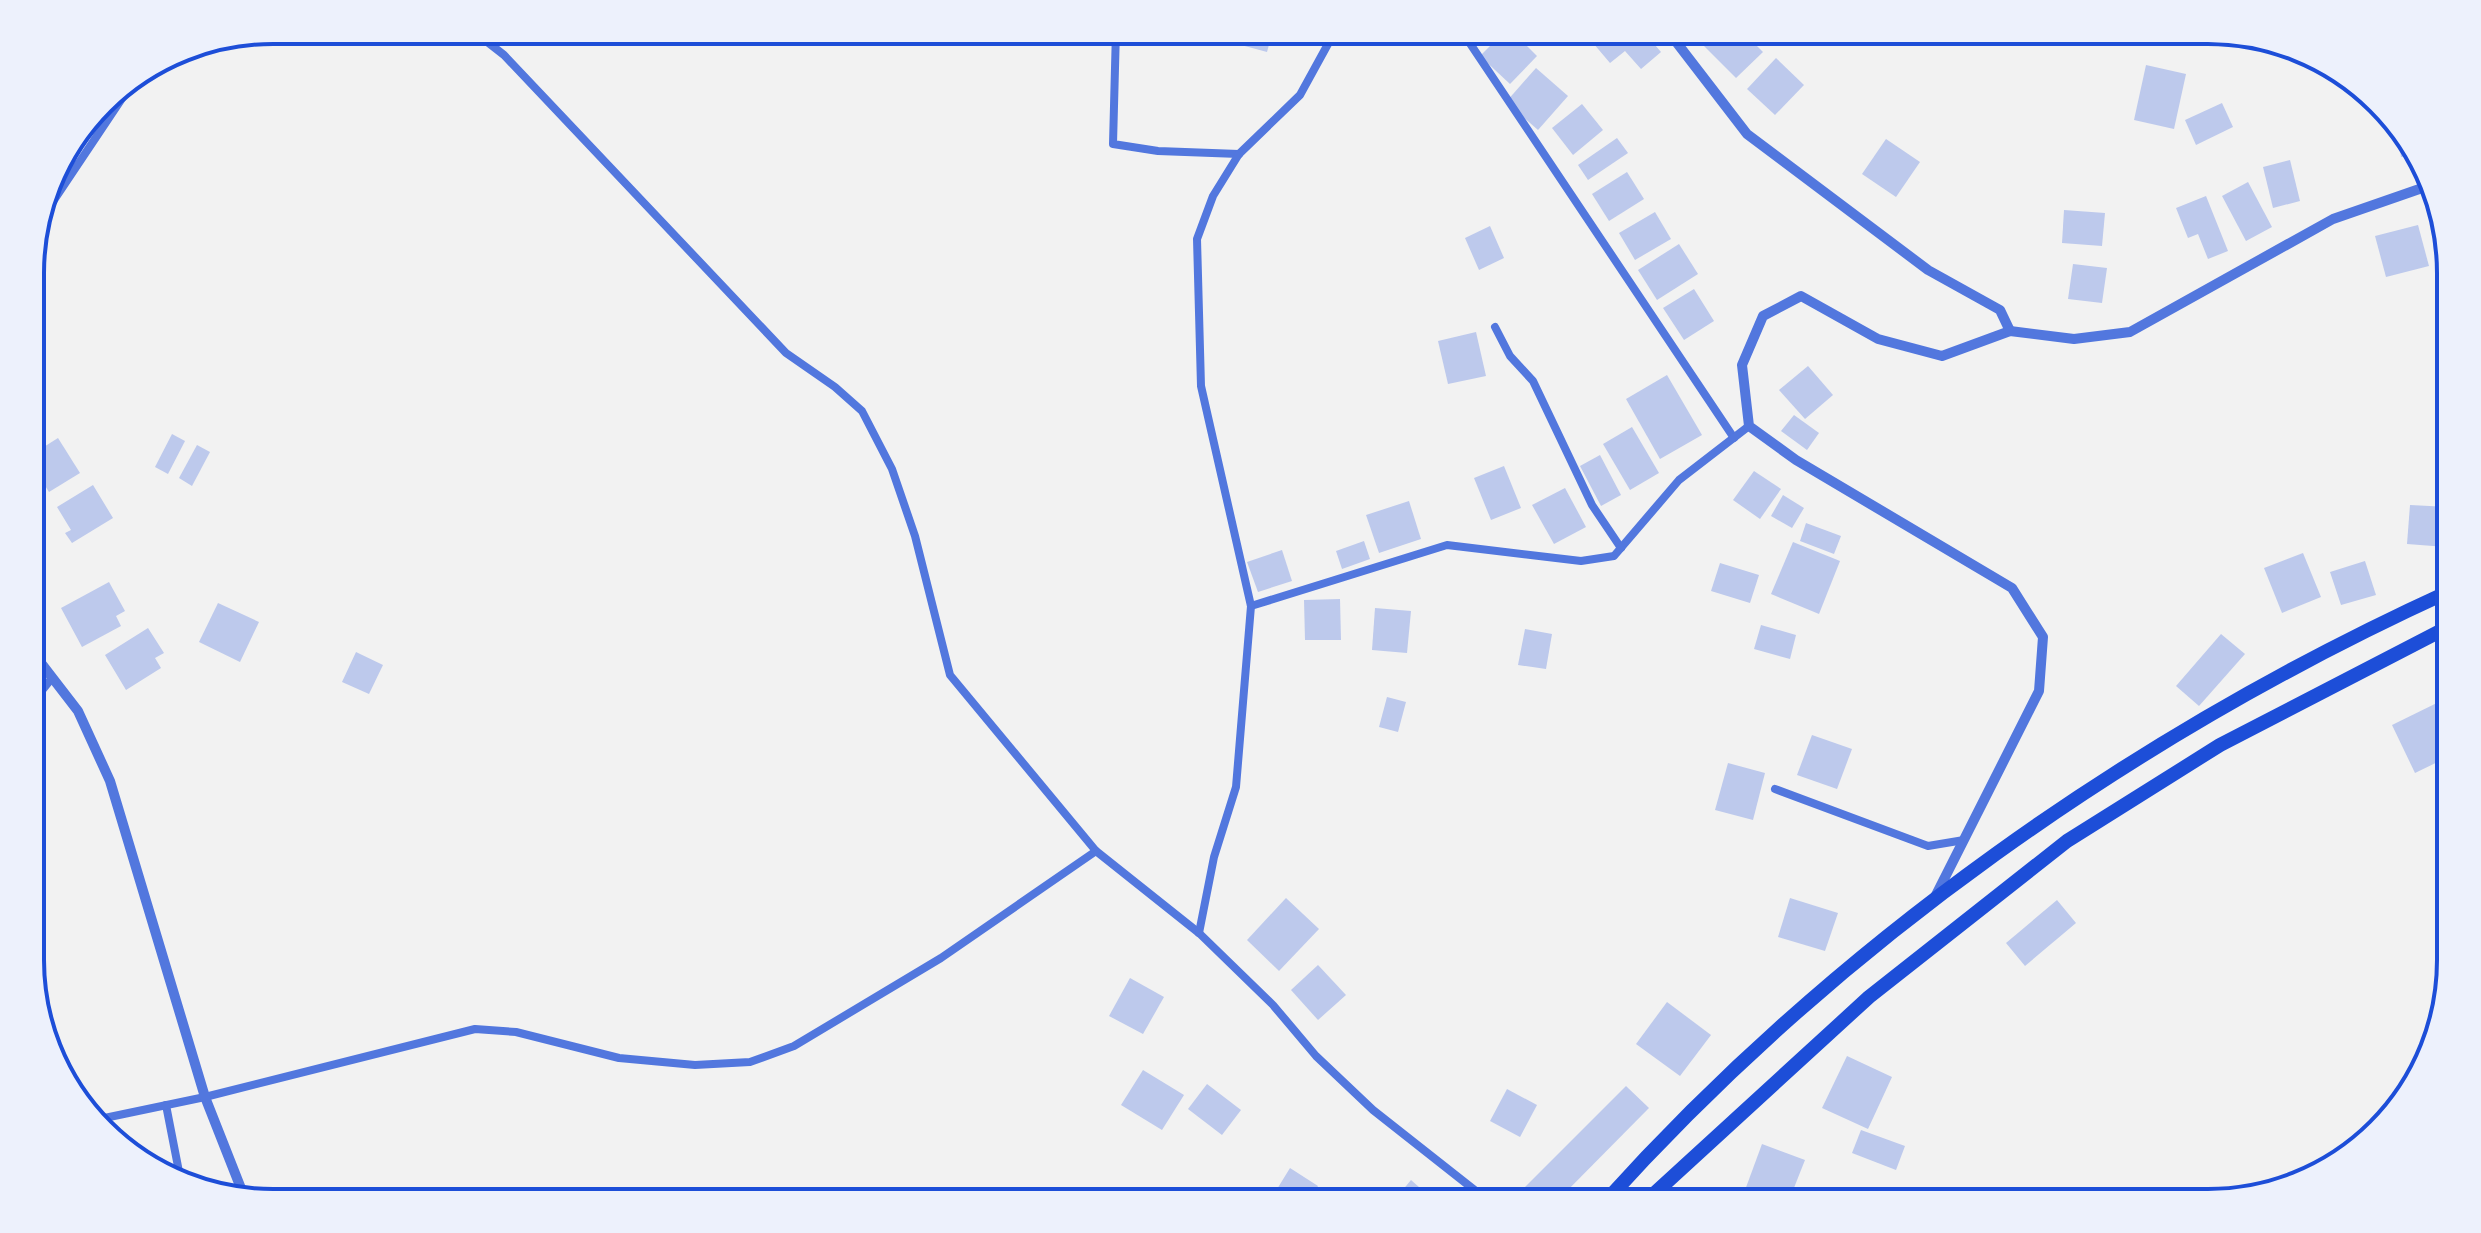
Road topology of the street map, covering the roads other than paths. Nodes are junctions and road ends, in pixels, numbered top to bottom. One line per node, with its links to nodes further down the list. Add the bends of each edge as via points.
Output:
1 (490, 44): 23 (street, via 786,353 862,411 906,509 950,675)
2 (1116, 44): 7 (street, via 1113,144)
3 (1328, 44): 7 (street, via 1300,95)
4 (1470, 44): 13 (street)
5 (1678, 44): 11 (street, via 1747,134 1928,270 2000,310)
6 (117, 106): 9 (street)
7 (1239, 154): 16 (street, via 1213,196 1197,239 1201,386)
8 (2421, 188): 11 (street, via 2333,219 2130,332 2074,339)
9 (58, 194)
10 (1495, 327): 14 (street, via 1510,356 1533,381 1592,505)
11 (2010, 331): 12 (street, via 1942,356 1878,339 1801,296 1763,316 1742,365)
12 (1749, 426): 13 (street); 22 (street, via 1796,460 2012,588 2043,637 2039,691)
13 (1734, 438): 14 (street, via 1679,480)
14 (1621, 548): 16 (street, via 1614,556 1581,561 1447,545)
15 (2437, 597): 24 (highway, via 2361,632 2154,748)
16 (1251, 606): 25 (street, via 1236,787 1214,857)
17 (2437, 633): 33 (highway, via 2220,745 2067,841 1869,997)
18 (44, 667): 19 (street)
19 (52, 678): 20 (street); 26 (street, via 78,711 110,781)
20 (44, 688)
21 (1775, 789): 22 (street, via 1928,846)
22 (1964, 840): 24 (street)
23 (1096, 851): 25 (street); 26 (street, via 941,958 794,1046 750,1062 695,1065 619,1058 516,1032 475,1029)
24 (1932, 904): 32 (highway, via 1850,966 1714,1091)
25 (1199, 933): 31 (street, via 1373,1110)
26 (205, 1097): 27 (street); 30 (street)
27 (166, 1105): 28 (street); 29 (street)
28 (107, 1117)
29 (178, 1168)
30 (240, 1186)
31 (1473, 1189)
32 (1618, 1189)
33 (1659, 1189)

